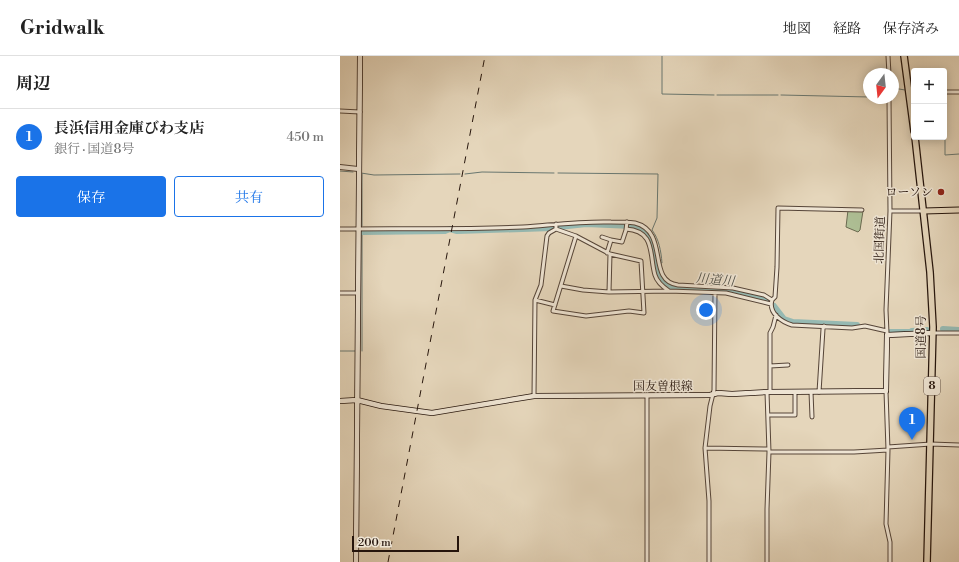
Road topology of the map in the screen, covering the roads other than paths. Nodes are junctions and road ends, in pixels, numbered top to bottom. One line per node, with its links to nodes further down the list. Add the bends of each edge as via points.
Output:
1 (360, 56): 10 (main road)
2 (888, 56): 4 (street)
3 (904, 56): 8 (highway)
4 (889, 68)
5 (947, 92): 6 (street)
6 (959, 92)
7 (889, 104): 17 (street, 北国街道)
8 (911, 108)
9 (340, 111): 10 (street)
10 (360, 112): 13 (main road)
11 (915, 140): 16 (highway, 国道8号 / 8)
12 (340, 167): 13 (street)
13 (358, 169): 21 (main road)
14 (862, 210): 35 (street, via 778,208 777,267 774,297)
15 (959, 210): 16 (main road)
16 (924, 211): 17 (street); 39 (highway, 国道8号 / 8)
17 (890, 212): 40 (street, 北国街道)
18 (556, 224): 19 (street, via 588,221); 21 (street, via 521,227); 22 (street)
19 (627, 226): 25 (street, via 622,242); 28 (street, via 646,238 655,275 661,285); 35 (street, via 638,224 650,234 656,243 660,273 671,284 733,288 764,295)
20 (340, 229): 21 (street)
21 (358, 229): 31 (main road)
22 (556, 229): 23 (street); 34 (street, via 547,236 541,285)
23 (576, 236): 26 (street); 27 (street)
24 (602, 237): 25 (street)
25 (611, 240): 26 (street)
26 (609, 254): 29 (street); 30 (street, via 641,261)
27 (561, 286): 29 (street); 36 (street)
28 (669, 291): 30 (street); 32 (street)
29 (608, 292): 30 (street)
30 (643, 292): 36 (street, via 644,313 629,311 586,316 553,311)
31 (358, 293): 33 (street); 52 (main road)
32 (715, 293): 35 (street); 49 (street)
33 (340, 294)
34 (535, 300): 36 (street); 50 (street)
35 (771, 302): 37 (street)
36 (555, 305)
37 (776, 315): 38 (street, via 783,322 792,325); 43 (street, via 770,333)
38 (824, 326): 40 (street, via 865,326); 48 (street)
39 (933, 332): 40 (main road); 41 (street); 56 (highway, 国道8号 / 8)
40 (887, 333): 44 (main road)
41 (959, 333)
42 (788, 365): 43 (street)
43 (770, 366): 45 (street)
44 (886, 391): 48 (main road, 国友曽根線); 59 (street)
45 (768, 392): 46 (main road, 国友曽根線); 49 (main road, 国友曽根線); 54 (street)
46 (795, 392): 47 (main road, 国友曽根線); 54 (street, via 795,415)
47 (811, 392): 48 (main road, 国友曽根線); 55 (street)
48 (819, 392)
49 (713, 394): 51 (main road, 国友曽根線); 58 (street)
50 (534, 396): 51 (main road, 国友曽根線); 52 (main road, 国友曽根線, via 432,413)
51 (647, 396): 62 (street)
52 (357, 400): 53 (main road, 国友曽根線); 61 (main road)
53 (340, 401)
54 (768, 415): 60 (street)
55 (812, 416)
56 (931, 444): 57 (street); 59 (street); 66 (highway, 国道8号 / 8)
57 (959, 444)
58 (705, 448): 60 (street); 63 (street, via 709,501)
59 (888, 448): 60 (street, via 854,452); 65 (street, via 886,524 890,542)
60 (769, 450): 64 (street)
61 (356, 562)
62 (648, 562)
63 (709, 562)
64 (767, 562)
65 (890, 562)
66 (927, 562)

